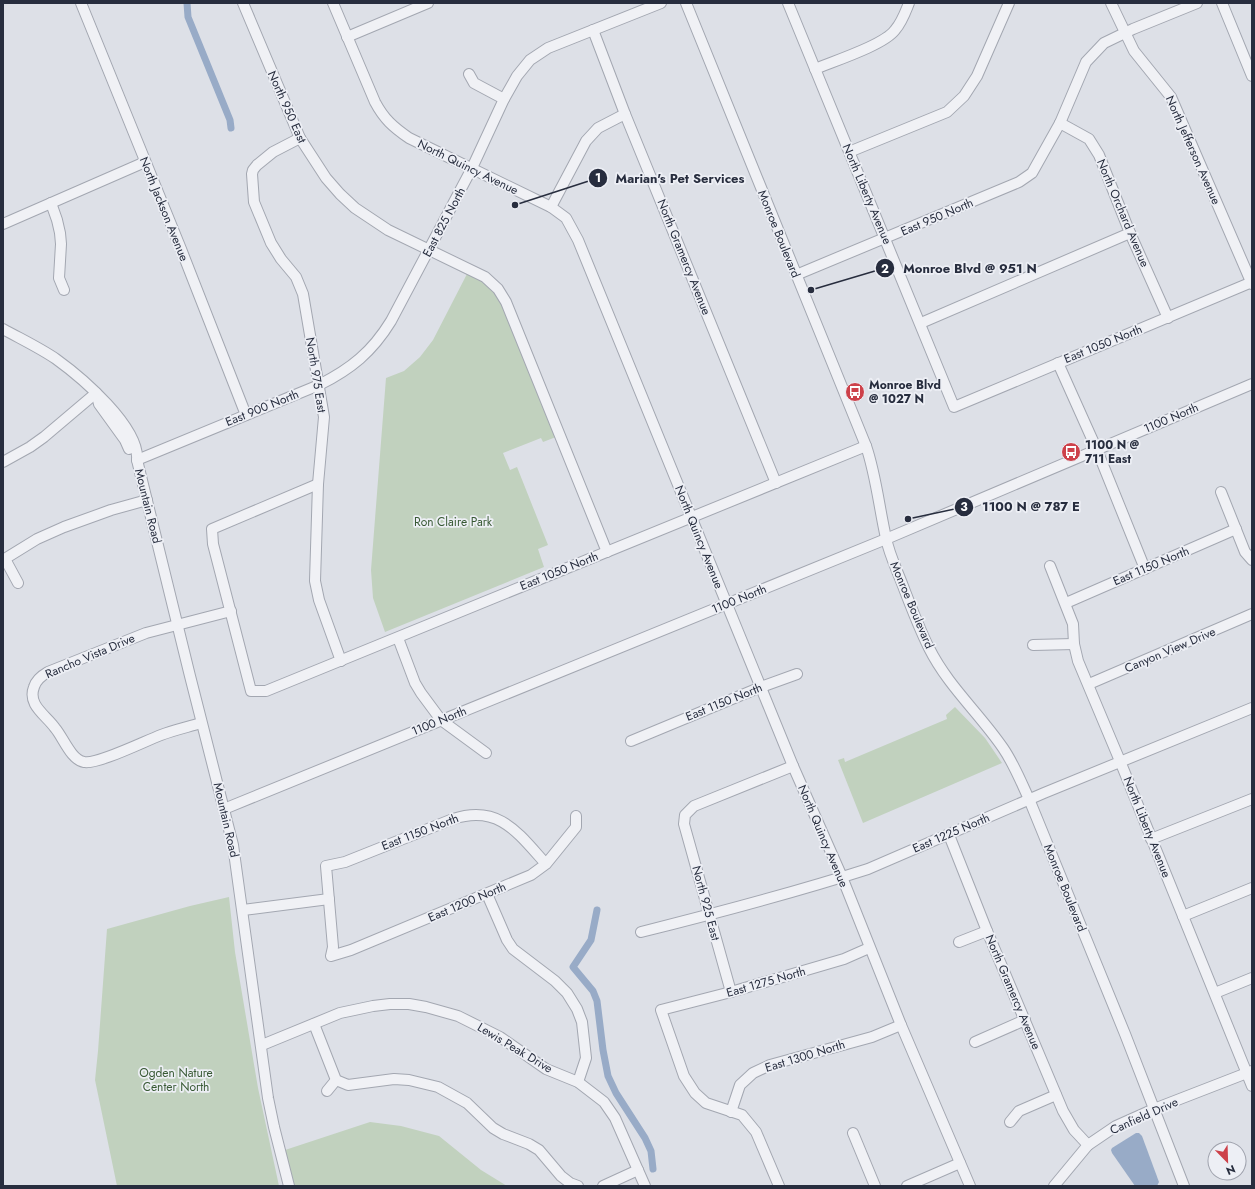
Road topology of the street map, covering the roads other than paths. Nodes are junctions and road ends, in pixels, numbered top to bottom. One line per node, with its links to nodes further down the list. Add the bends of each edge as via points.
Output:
1 (81, 3): 24 (street, North Jackson Avenue)
2 (242, 3): 22 (street, North 950 East)
3 (333, 3): 15 (street, North Quincy Avenue)
4 (428, 3): 15 (street)
5 (661, 3): 13 (street, East 825 North)
6 (686, 3): 32 (street, Monroe Boulevard)
7 (788, 3): 16 (street, North Liberty Avenue)
8 (909, 3): 16 (street, via 894,32 879,43)
9 (1009, 3): 23 (street, via 977,76 964,96 947,112)
10 (1111, 3): 14 (street, North Jefferson Avenue)
11 (1197, 3): 14 (street)
12 (1222, 3): 18 (street)
13 (593, 30): 19 (street, East 825 North, via 548,48 530,60); 20 (street, North Gramercy Avenue)
14 (1124, 33): 21 (street, via 1104,43 1086,62); 33 (street, North Jefferson Avenue, via 1134,51 1171,97)
15 (348, 37): 25 (street, North Quincy Avenue, via 383,116 409,138)
16 (815, 69): 23 (street, North Liberty Avenue)
17 (469, 74): 19 (street, via 474,83)
18 (1252, 76)
19 (504, 99): 25 (street, East 825 North)
20 (625, 114): 27 (street, via 598,128 586,141); 49 (street, North Gramercy Avenue)
21 (1060, 123): 29 (street, North Orchard Avenue, via 1089,139); 30 (street, East 950 North, via 1032,173 1019,182)
22 (300, 138): 31 (street, North 950 East, via 326,178 355,208 388,230); 41 (street, North 975 East, via 273,152 253,170 254,202 271,243 296,277 303,294)
23 (849, 152): 30 (street, North Liberty Avenue)
24 (145, 162): 26 (street); 44 (street, North Jackson Avenue)
25 (472, 168): 27 (street, North Quincy Avenue); 31 (street, East 825 North)
26 (51, 203): 28 (street); 34 (street, via 60,233 58,278)
27 (551, 207): 53 (street, North Quincy Avenue, via 566,218 578,240)
28 (3, 224)
29 (1130, 233): 35 (street, North Orchard Avenue); 37 (street)
30 (886, 238): 32 (street, East 950 North); 37 (street, North Liberty Avenue)
31 (430, 250): 36 (street, East 825 North); 56 (street, North 950 East, via 485,277 498,289 506,302)
32 (796, 275): 45 (street, Monroe Boulevard)
33 (1252, 282): 35 (street, East 1050 North)
34 (64, 290)
35 (1168, 318): 39 (street, East 1050 North)
36 (391, 321): 41 (street, East 900 North, via 381,338 362,357 340,375)
37 (921, 323): 43 (street, North Liberty Avenue)
38 (3, 328): 42 (street, via 56,359)
39 (1058, 363): 43 (street, East 1050 North); 46 (street)
40 (1252, 384): 46 (street, 1100 North)
41 (319, 385): 44 (street, East 900 North); 50 (street, North 975 East, via 324,417)
42 (96, 393): 47 (street, Mountain Road, via 99,404); 48 (street, via 44,437)
43 (954, 407)
44 (246, 415): 47 (street, East 900 North)
45 (866, 446): 49 (street, East 1050 North); 55 (street, Monroe Boulevard, via 873,465)
46 (1097, 450): 55 (street, 1100 North); 60 (street)
47 (137, 460): 52 (street, Mountain Road)
48 (3, 462)
49 (776, 483): 53 (street, East 1050 North)
50 (318, 484): 64 (street, via 212,529 213,544); 70 (street, North 975 East, via 316,581 319,600)
51 (1221, 492): 54 (street)
52 (147, 500): 57 (street, via 64,527 37,539); 66 (street, Mountain Road)
53 (691, 517): 56 (street, East 1050 North); 63 (street, North Quincy Avenue)
54 (1236, 529): 58 (street, via 1245,552); 60 (street, East 1150 North)
55 (886, 539): 63 (street, 1100 North); 81 (street, Monroe Boulevard, via 929,648 950,682 1004,749)
56 (607, 552): 67 (street, East 1050 North)
57 (4, 559): 61 (street)
58 (1252, 560)
59 (1050, 566): 62 (street, North Liberty Avenue)
60 (1144, 569): 62 (street, East 1150 North)
61 (18, 583)
62 (1066, 603): 68 (street, North Liberty Avenue, via 1073,624)
63 (726, 604): 73 (street, North Quincy Avenue); 75 (street, 1100 North)
64 (230, 611): 66 (street); 70 (street, East 1050 North, via 251,691 266,692)
65 (1252, 614): 72 (street, Canyon View Drive)
66 (177, 624): 76 (street, Mountain Road); 76 (street, Rancho Vista Drive, via 146,633 42,675 37,680 32,697 37,708 55,726 71,753 82,762 95,762 162,735)
67 (398, 638): 70 (street, East 1050 North); 75 (street, via 415,682)
68 (1074, 644): 69 (street); 72 (street, North Liberty Avenue, via 1078,661)
69 (1033, 645)
70 (341, 661)
71 (797, 674): 73 (street, East 1150 North)
72 (1089, 684): 79 (street, North Liberty Avenue)
73 (761, 687): 77 (street, East 1150 North); 80 (street, North Quincy Avenue)
74 (1252, 708): 79 (street, East 1225 North)
75 (441, 720): 78 (street); 83 (street, 1100 North)
76 (202, 723): 83 (street, Mountain Road)
77 (631, 741)
78 (486, 753)
79 (1120, 761): 81 (street, East 1225 North); 86 (street, North Liberty Avenue)
80 (792, 766): 88 (street, North Quincy Avenue); 93 (street, North 925 East, via 694,806 685,815 684,824)
81 (1029, 799): 85 (street, East 1225 North); 113 (street, Monroe Boulevard)
82 (1252, 799): 86 (street)
83 (224, 809): 92 (street, Mountain Road, via 233,845)
84 (576, 816): 87 (street, East 1200 North, via 576,827)
85 (949, 834): 88 (street, East 1225 North); 95 (street, North Gramercy Avenue)
86 (1151, 839): 94 (street, North Liberty Avenue)
87 (546, 864): 90 (street, East 1200 North, via 531,875); 91 (street, East 1150 North, via 509,825 498,819 466,814 345,862 326,866)
88 (842, 878): 93 (street, East 1225 North); 98 (street, North Quincy Avenue)
89 (1252, 888): 94 (street)
90 (487, 894): 91 (street, East 1200 North, via 331,956 333,947); 109 (street, via 513,949 555,981 567,993 577,1009 582,1022 586,1058)
91 (329, 899): 92 (street)
92 (243, 910): 106 (street, Mountain Road)
93 (709, 915): 96 (street, East 1225 North); 100 (street, North 925 East)
94 (1183, 916): 101 (street, North Liberty Avenue)
95 (987, 931): 97 (street); 102 (street, North Gramercy Avenue)
96 (641, 932)
97 (959, 942)
98 (870, 948): 100 (street, East 1275 North, via 844,959); 104 (street, North Quincy Avenue)
99 (1252, 978): 101 (street)
100 (731, 992): 114 (street, East 1275 North, via 661,1010 684,1076 694,1093 706,1103)
101 (1215, 993): 107 (street, North Liberty Avenue)
102 (1025, 1020): 105 (street); 112 (street, North Gramercy Avenue)
103 (314, 1024): 106 (street, Lewis Peak Drive); 108 (street); 109 (street, Lewis Peak Drive, via 340,1013 373,1006 390,1004 426,1007 448,1012 474,1023 500,1037 546,1069)
104 (901, 1026): 114 (street, East 1300 North, via 872,1037 770,1065 753,1073 740,1085); 118 (street, North Quincy Avenue)
105 (975, 1042)
106 (262, 1045): 120 (street, Mountain Road, via 274,1127)
107 (1249, 1072): 110 (street, North Liberty Avenue); 113 (street, Canfield Drive)
108 (336, 1080): 111 (street); 121 (street, via 348,1085 394,1079 409,1080 438,1087 467,1103 493,1128 539,1150 561,1176)
109 (578, 1082): 119 (street, Lewis Peak Drive, via 604,1102 615,1118)
110 (1252, 1086)
111 (327, 1091)
112 (1056, 1095): 115 (street, via 1019,1111); 117 (street, North Gramercy Avenue, via 1074,1130)
113 (1154, 1109): 117 (street, Canfield Drive, via 1116,1126); 129 (street, Monroe Boulevard)
114 (731, 1112): 124 (street, via 742,1115 756,1132)
115 (1010, 1122)
116 (853, 1133): 125 (street)
117 (1088, 1145): 128 (street, Canfield Drive)
118 (960, 1164): 126 (street); 127 (street, North Quincy Avenue)
119 (638, 1170): 122 (street); 123 (street, Lewis Peak Drive)
120 (289, 1186)
121 (578, 1186)
122 (603, 1186)
123 (645, 1186)
124 (780, 1186)
125 (875, 1186)
126 (906, 1186)
127 (970, 1186)
128 (1054, 1186)
129 (1184, 1186)

